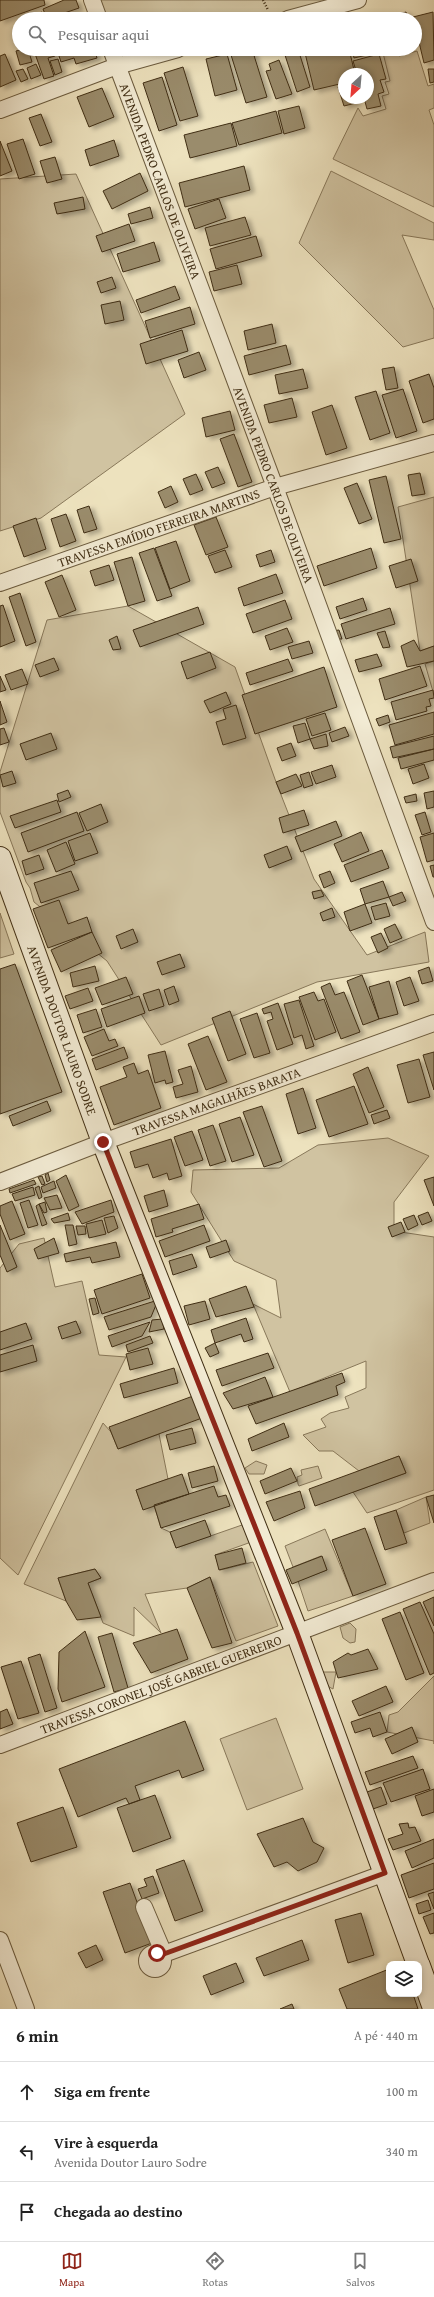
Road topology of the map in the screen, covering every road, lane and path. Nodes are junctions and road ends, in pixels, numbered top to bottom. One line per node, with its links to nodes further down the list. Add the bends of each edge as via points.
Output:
1 (92, 0): 5 (street)
2 (263, 0): 4 (path)
3 (358, 0): 6 (street)
4 (268, 10)
5 (96, 12)
6 (314, 12)
7 (113, 56): 9 (street, AVENIDA PEDRO CARLOS DE OLIVEIRA)
8 (153, 56): 9 (street)
9 (117, 66): 10 (street); 12 (street, AVENIDA PEDRO CARLOS DE OLIVEIRA)
10 (0, 110)
11 (434, 443): 12 (street, TRAVESSA EMÍDIO FERREIRA MARTINS)
12 (275, 487): 13 (street, TRAVESSA EMÍDIO FERREIRA MARTINS); 15 (street, AVENIDA PEDRO CARLOS DE OLIVEIRA)
13 (0, 583)
14 (0, 858): 17 (street, AVENIDA DOUTOR LAURO SODRE)
15 (434, 922)
16 (434, 1023): 17 (street, TRAVESSA MAGALHÃES BARATA)
17 (103, 1142): 18 (street, TRAVESSA MAGALHÃES BARATA); 20 (street, AVENIDA DOUTOR LAURO SODRE)
18 (0, 1182)
19 (434, 1581): 20 (street, TRAVESSA CORONEL JOSÉ GABRIEL GUERREIRO)
20 (297, 1633): 21 (street, TRAVESSA CORONEL JOSÉ GABRIEL GUERREIRO); 22 (street, AVENIDA DOUTOR LAURO SODRE)
21 (0, 1745)
22 (385, 1873): 23 (street, via 162,1954); 25 (street, AVENIDA DOUTOR LAURO SODRE)
23 (144, 1907)
24 (0, 1940): 28 (street)
25 (418, 1961)
26 (422, 1974): 27 (street, AVENIDA DOUTOR LAURO SODRE)
27 (434, 2008)
28 (26, 2009)

